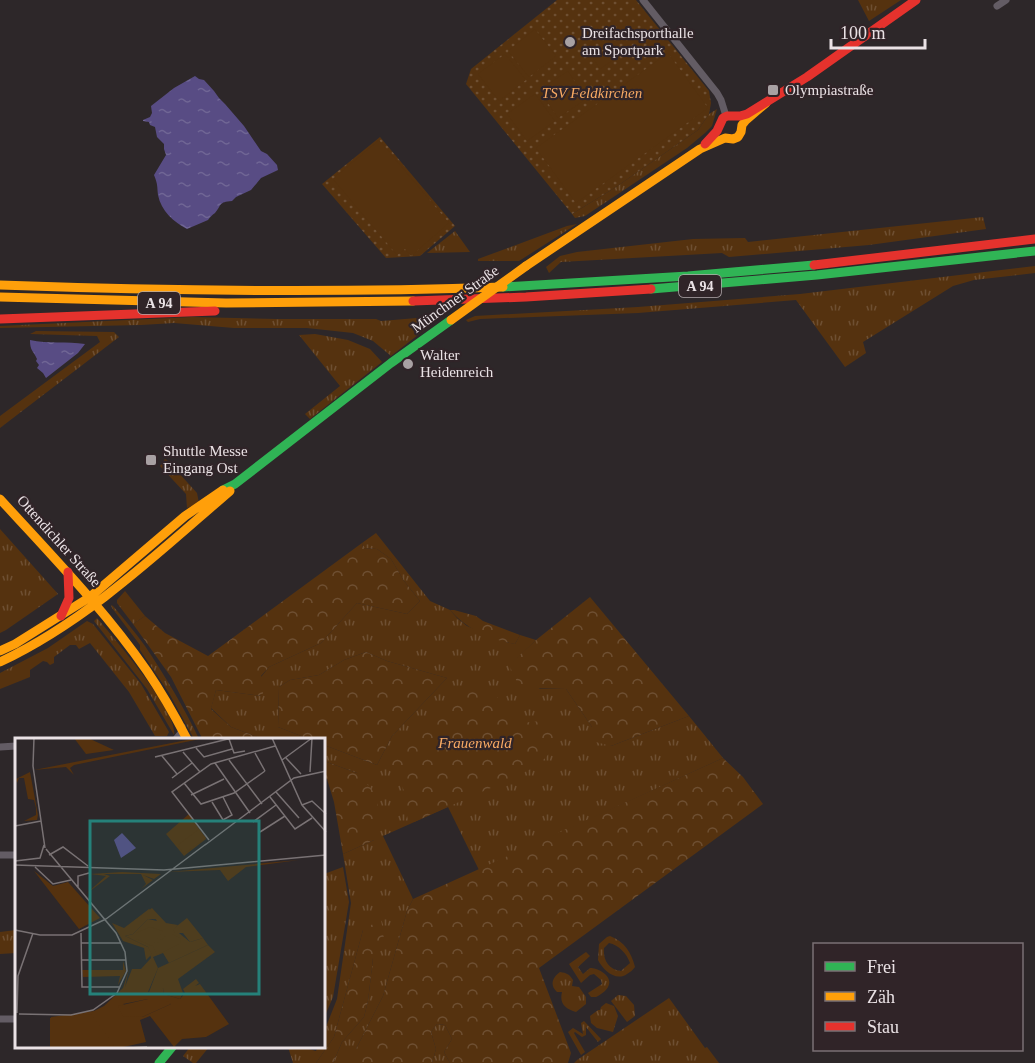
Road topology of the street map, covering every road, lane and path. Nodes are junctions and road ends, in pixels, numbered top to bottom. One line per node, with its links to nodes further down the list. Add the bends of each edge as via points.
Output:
1 (642, 0): 5 (street, via 717,93)
2 (916, 0): 6 (main road, Münchner Straße)
3 (1006, 0): 4 (street)
4 (997, 6)
5 (726, 116): 6 (main road); 7 (main road, Münchner Straße)
6 (739, 121): 8 (main road, Münchner Straße, via 738,136)
7 (719, 128): 8 (main road); 9 (main road, Münchner Straße)
8 (725, 138): 9 (main road, Münchner Straße)
9 (700, 148): 20 (main road, Münchner Straße, bridge, via 526,266 391,363 235,484 185,516 118,572)
10 (1035, 239): 14 (main road, A 94, via 789,267 527,285 362,291)
11 (1035, 251): 16 (main road, A 94, via 690,287 451,301)
12 (0, 278): 14 (main road)
13 (0, 285): 14 (main road, A 94)
14 (22, 286)
15 (0, 297): 16 (main road, A 94)
16 (254, 304): 17 (main road, via 231,310)
17 (0, 319)
18 (0, 499): 19 (main road, Ottendichler Straße)
19 (68, 572): 20 (main road, Ottendichler Straße); 21 (main road, via 69,598)
20 (93, 601): 21 (main road); 23 (main road, via 53,633); 24 (main road, Ottendichler Straße, via 148,670)
21 (61, 616): 22 (main road)
22 (0, 651)
23 (0, 662)
24 (182, 727): 25 (street); 26 (main road, Ottendichler Straße)
25 (177, 738)
26 (187, 738)
27 (172, 1048): 28 (main road)
28 (159, 1063)

